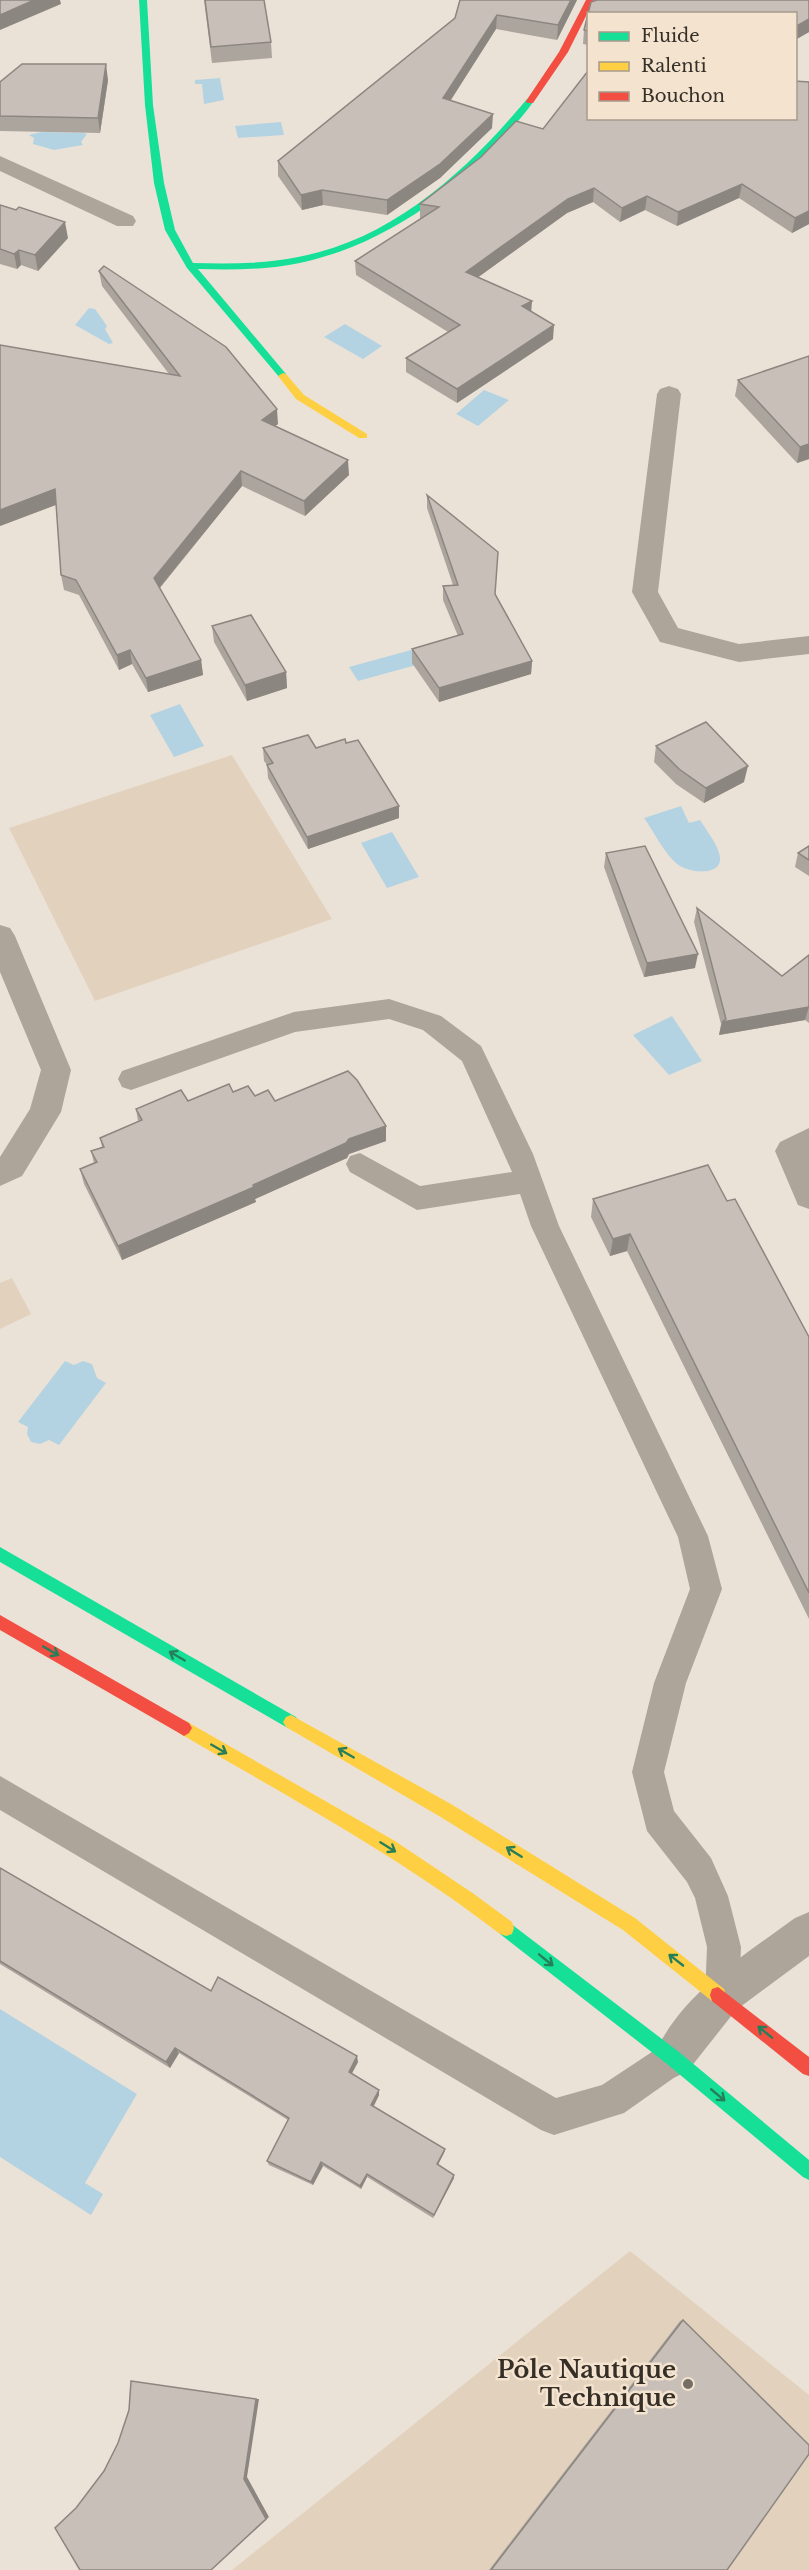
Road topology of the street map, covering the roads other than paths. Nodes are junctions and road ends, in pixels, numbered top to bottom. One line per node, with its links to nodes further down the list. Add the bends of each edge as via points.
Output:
1 (142, 0): 5 (street, via 159,183 170,230)
2 (590, 0): 5 (street, via 566,51 542,87 474,161 387,229 310,258 249,268)
3 (0, 163): 4 (street)
4 (125, 221)
5 (190, 266): 7 (street, via 300,397)
6 (669, 394): 8 (street, via 645,592 669,635 739,653)
7 (363, 436)
8 (809, 645)
9 (0, 936): 13 (street, via 56,1070 45,1112 10,1167)
10 (131, 1079): 14 (lane, via 294,1022 389,1009 432,1023 472,1054)
11 (800, 1146): 15 (street)
12 (360, 1164): 14 (lane, via 417,1198)
13 (0, 1173)
14 (529, 1181): 20 (lane, via 544,1226 693,1536 706,1589 670,1683 648,1773 659,1819 699,1870 711,1896 724,1947)
15 (809, 1196)
16 (0, 1554): 20 (street, one-way to 16, via 628,1924 445,1810)
17 (0, 1622): 21 (street, one-way to 21, via 377,1840 473,1901)
18 (0, 1791): 21 (lane, via 554,2117 611,2100)
19 (809, 1932): 20 (street)
20 (722, 1996): 21 (street); 22 (street, one-way to 20)
21 (673, 2058): 23 (street, one-way to 23)
22 (809, 2067)
23 (809, 2171)

